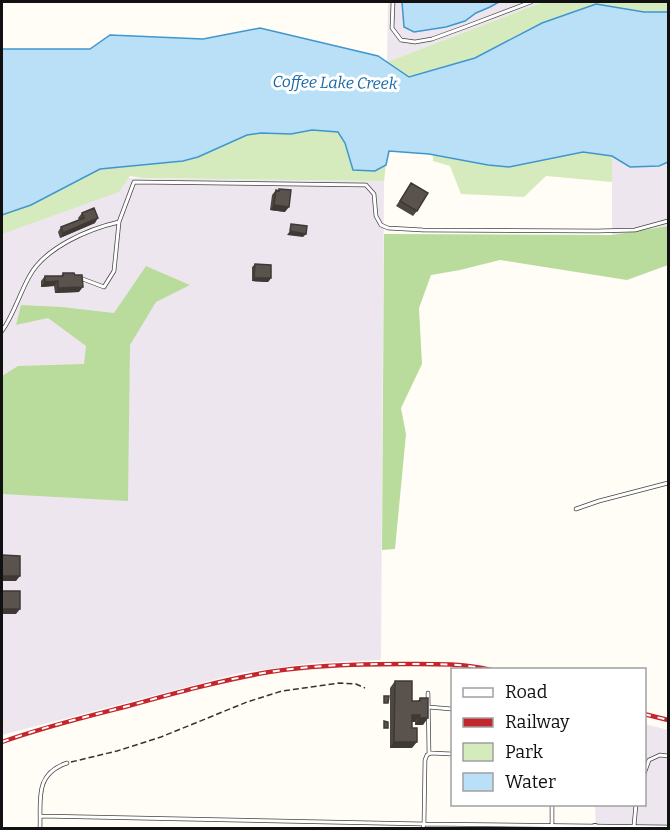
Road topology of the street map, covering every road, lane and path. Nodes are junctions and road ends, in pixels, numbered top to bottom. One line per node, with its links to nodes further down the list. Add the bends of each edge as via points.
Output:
1 (393, 2): 2 (lane, via 392,28 400,40 415,42)
2 (531, 2)
3 (669, 221): 4 (lane, via 635,230 597,231 388,228 376,216 374,194 366,185 134,182)
4 (119, 222): 5 (lane, via 114,272 104,287); 6 (lane, via 77,235 46,256 30,274)
5 (73, 275)
6 (2, 331)
7 (669, 483): 8 (lane)
8 (576, 509)
9 (365, 688): 16 (path, via 339,683 282,691 161,737)
10 (428, 693): 11 (lane)
11 (428, 708): 12 (lane); 13 (lane)
12 (451, 709)
13 (429, 754): 14 (lane); 21 (lane, via 425,760)
14 (451, 754)
15 (669, 756): 17 (lane, via 649,760)
16 (67, 763): 20 (lane, via 45,778 40,792)
17 (646, 770)
18 (552, 806): 22 (lane)
19 (636, 806): 23 (lane)
20 (41, 816): 21 (lane); 25 (lane)
21 (423, 826): 22 (lane)
22 (552, 826): 26 (lane)
23 (634, 826): 24 (lane); 26 (lane)
24 (669, 827)
25 (40, 828)
26 (594, 828)

